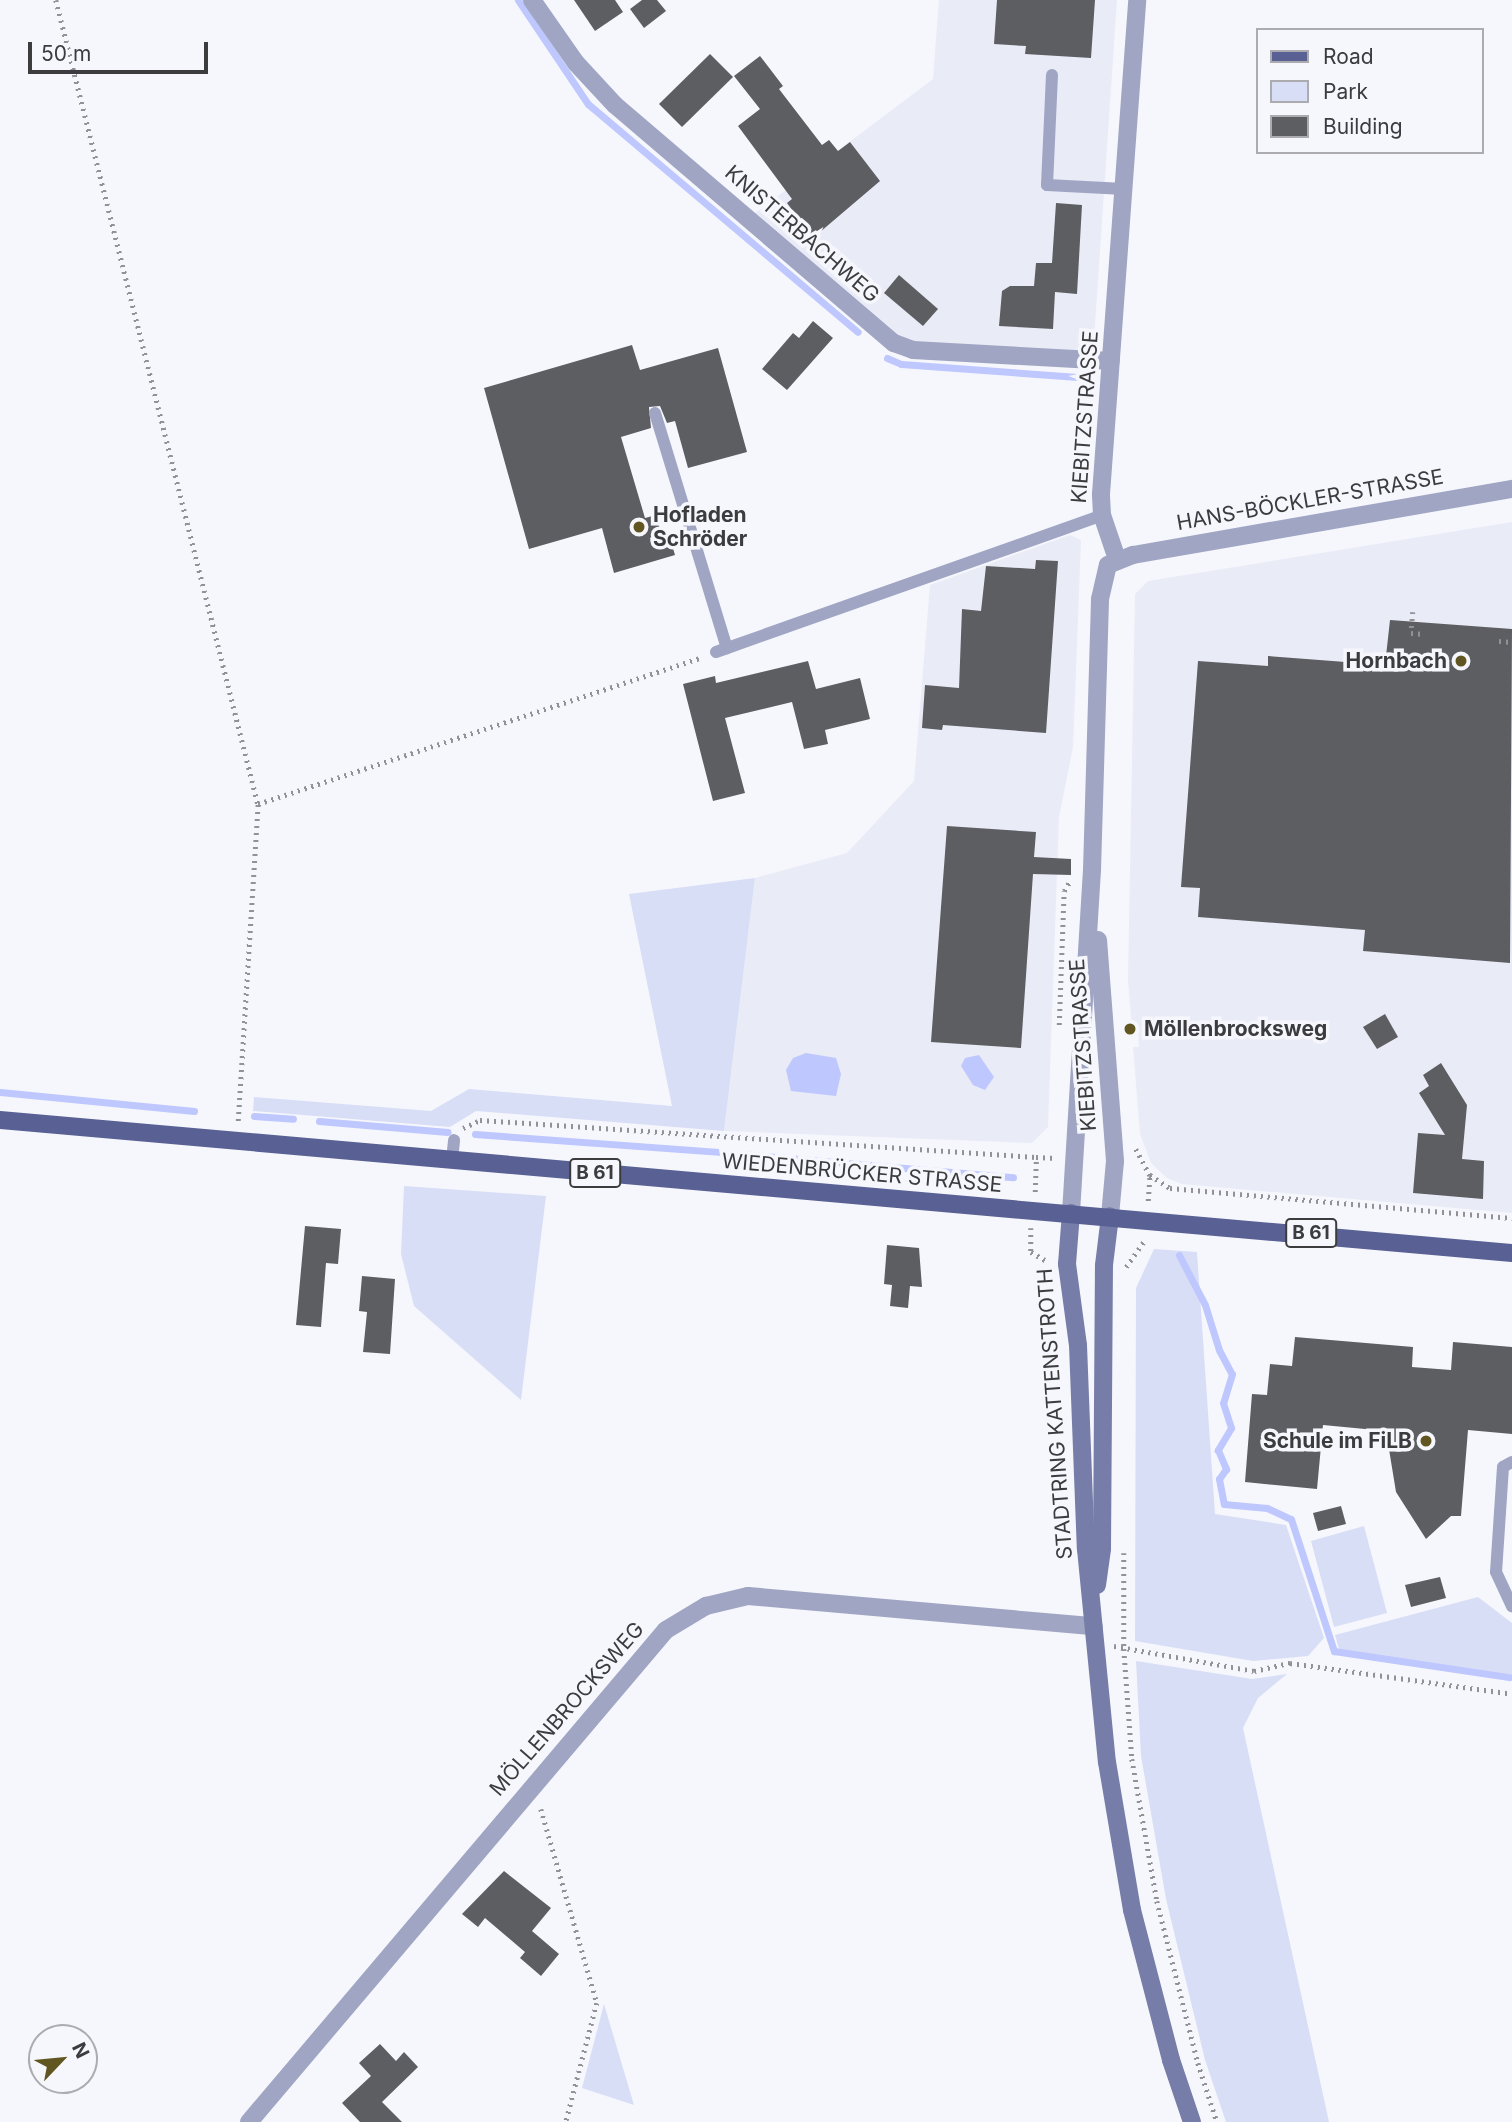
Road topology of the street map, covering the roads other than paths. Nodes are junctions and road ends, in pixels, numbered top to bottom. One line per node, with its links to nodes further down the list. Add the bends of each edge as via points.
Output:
1 (532, 0): 5 (street, KNISTERBACHWEG, via 576,63 615,105 894,343 913,350)
2 (1138, 0): 4 (street, KIEBITZSTRASSE)
3 (1052, 75): 4 (lane, via 1047,185)
4 (1124, 189): 5 (street, KIEBITZSTRASSE)
5 (1111, 361): 8 (street, KIEBITZSTRASSE)
6 (656, 413): 8 (lane, via 721,650)
7 (1512, 489): 9 (street, HANS-BÖCKLER-STRASSE)
8 (1102, 515): 9 (street, KIEBITZSTRASSE)
9 (1117, 559): 10 (street, KIEBITZSTRASSE, via 1102,579 1100,599)
10 (1093, 870): 14 (street, KIEBITZSTRASSE); 15 (street, KIEBITZSTRASSE, via 1115,1161)
11 (0, 1120): 13 (main road, WIEDENBRÜCKER STRASSE / B 61)
12 (454, 1140): 13 (lane)
13 (452, 1160): 14 (main road, WIEDENBRÜCKER STRASSE / B 61)
14 (1072, 1213): 15 (main road, WIEDENBRÜCKER STRASSE / B 61); 19 (main road, STADTRING KATTENSTROTH, via 1067,1264 1078,1345)
15 (1110, 1216): 16 (main road, WIEDENBRÜCKER STRASSE / B 61); 19 (main road, STADTRING KATTENSTROTH, via 1104,1265 1102,1548)
16 (1512, 1253)
17 (1512, 1462): 18 (lane, via 1503,1467 1496,1572)
18 (1512, 1606)
19 (1093, 1619): 20 (street, MÖLLENBROCKSWEG, via 748,1596 706,1606 666,1630); 21 (main road, STADTRING KATTENSTROTH, via 1107,1762 1132,1910)
20 (250, 2122)
21 (1192, 2122)

